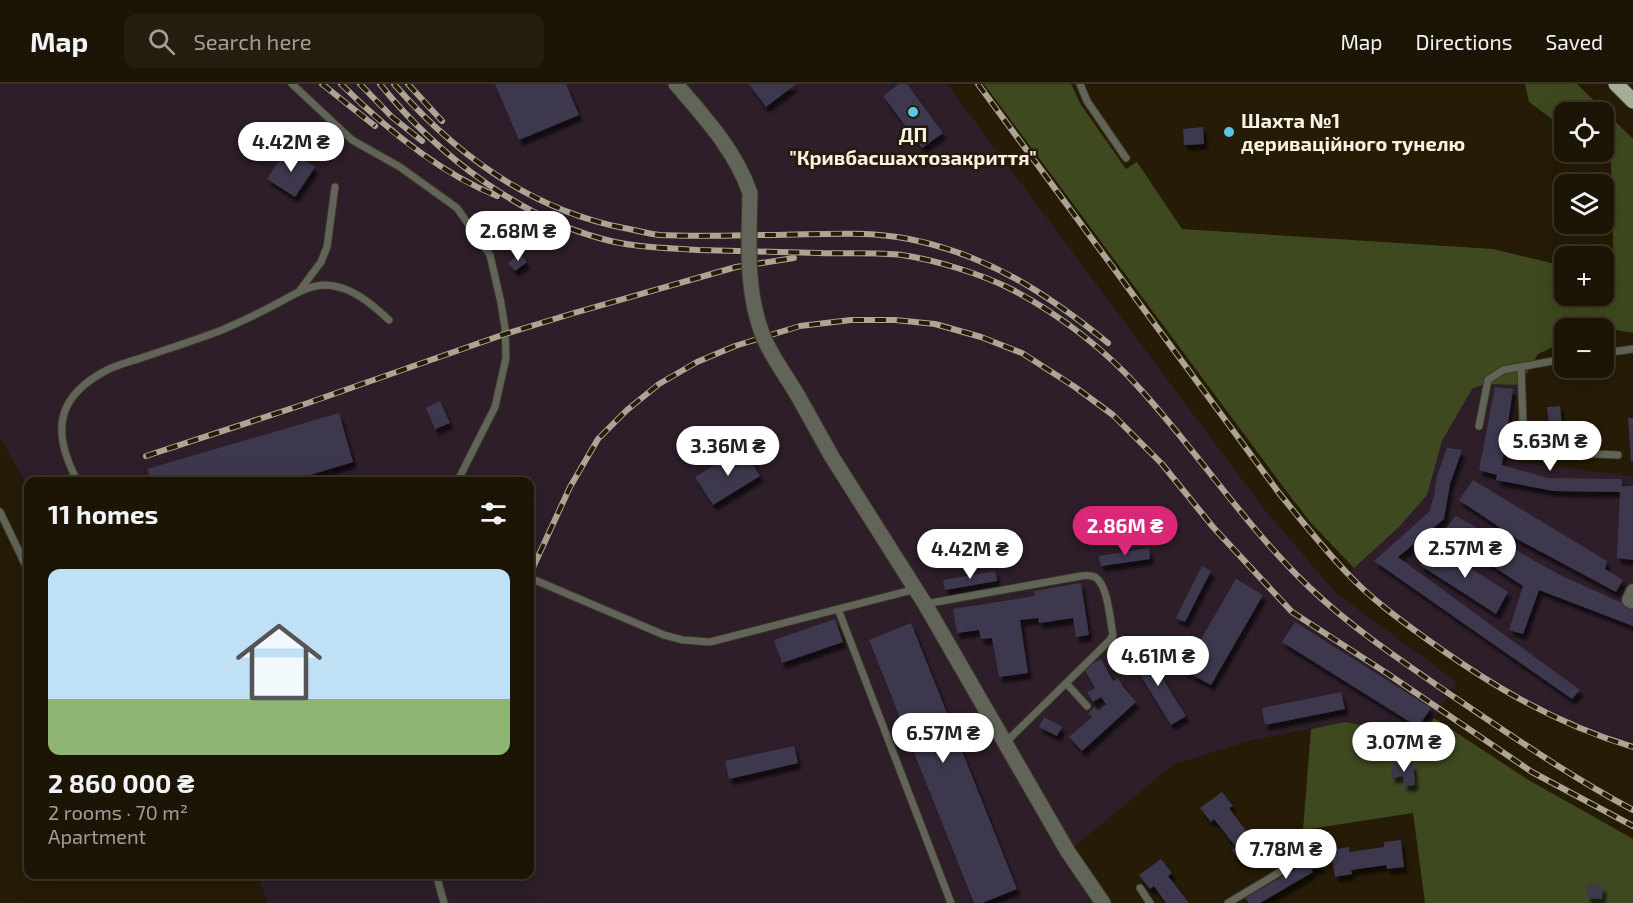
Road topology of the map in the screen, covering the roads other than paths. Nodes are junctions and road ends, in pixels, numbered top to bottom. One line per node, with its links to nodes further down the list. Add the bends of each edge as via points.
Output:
1 (292, 84): 17 (lane, via 352,140 400,167 457,208 489,255 503,311 506,358 495,407)
2 (676, 84): 21 (street, bridge, via 728,148 750,193 749,278 764,338 832,457)
3 (1080, 84): 6 (lane, via 1087,101)
4 (1616, 84): 5 (main road)
5 (1633, 101)
6 (1126, 158)
7 (335, 187): 8 (lane, via 327,247 321,262)
8 (298, 292): 9 (lane, via 330,285 374,306); 16 (lane, via 223,329 110,368 81,386 69,399 63,416 62,440)
9 (389, 320)
10 (1633, 349): 11 (lane)
11 (1614, 352)
12 (1554, 361): 13 (lane)
13 (1521, 366): 14 (lane, via 1503,369 1488,380); 15 (lane, via 1524,451)
14 (1479, 426)
15 (1618, 454)
16 (75, 477)
17 (460, 477)
18 (0, 512): 19 (lane)
19 (24, 562)
20 (534, 580): 25 (lane, via 683,640 710,642)
21 (916, 589): 24 (street); 25 (lane)
22 (1633, 591): 23 (street, via 1629,600)
23 (1633, 602)
24 (925, 604): 26 (lane, via 1091,575 1104,588 1113,635); 28 (street)
25 (838, 609): 33 (lane)
26 (1066, 683): 27 (lane); 28 (lane)
27 (1087, 706)
28 (1004, 743): 34 (street)
29 (1300, 860): 36 (lane)
30 (437, 879): 32 (lane)
31 (1140, 888): 35 (lane)
32 (444, 903)
33 (951, 903)
34 (1103, 903)
35 (1150, 903)
36 (1228, 903)

